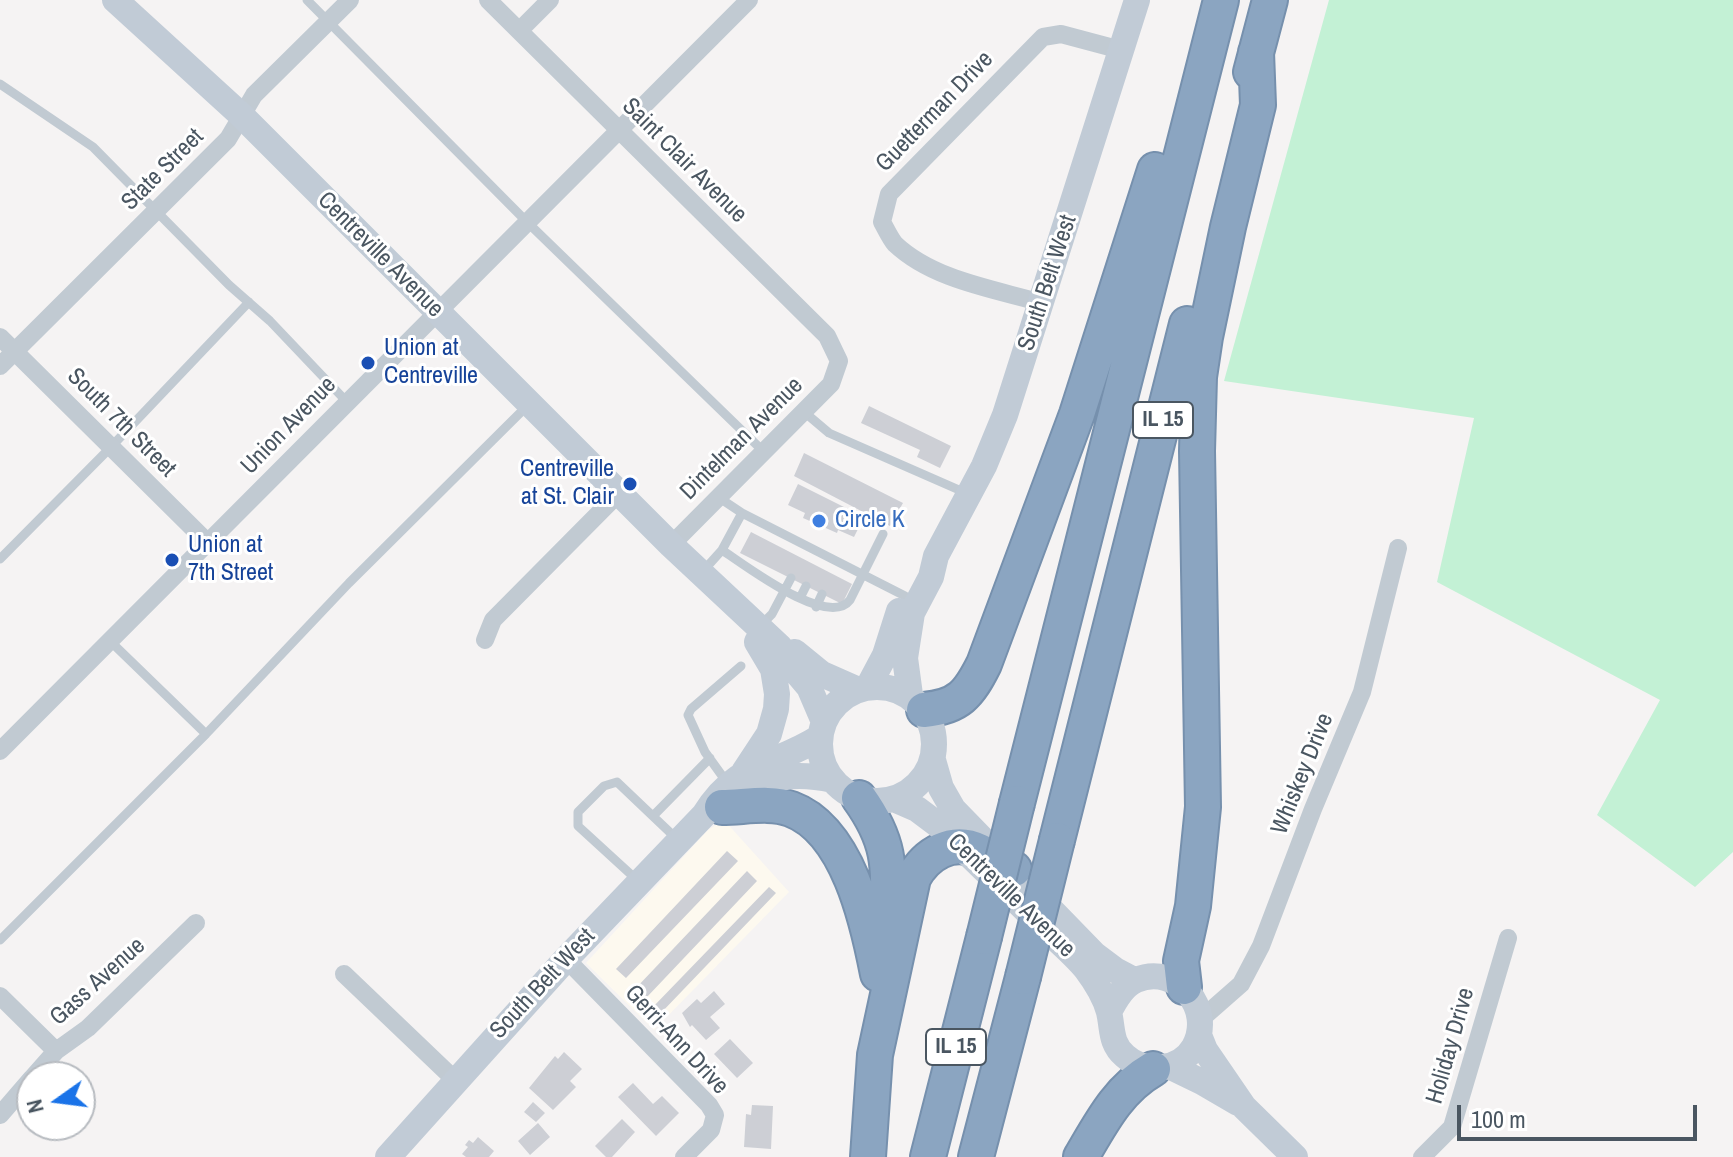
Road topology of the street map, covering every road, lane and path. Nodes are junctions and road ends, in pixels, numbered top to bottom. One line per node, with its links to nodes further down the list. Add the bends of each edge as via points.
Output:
1 (115, 0): 15 (main road, Centreville Avenue)
2 (307, 0): 10 (lane)
3 (350, 0): 10 (street, State Street)
4 (488, 0): 11 (street, Saint Clair Avenue)
5 (550, 0): 11 (street)
6 (749, 0): 16 (street, Union Avenue)
7 (1137, 0): 12 (main road, South Belt West)
8 (1270, 0): 13 (highway, IL 15)
9 (1219, 7): 69 (highway, via 1193,49 1104,337 984,664 956,702 947,707); 105 (highway, IL 15, bridge)
10 (328, 21): 15 (street, State Street, via 254,95); 18 (lane)
11 (519, 31): 16 (street, Saint Clair Avenue)
12 (1121, 50): 20 (main road, South Belt West); 20 (street, Guetterman Drive, via 1061,34 1043,37 889,194 882,222 893,242 918,261 958,279)
13 (1256, 52): 91 (highway, via 1258,105 1199,377 1203,807 1193,906 1181,961); 106 (highway, IL 15, bridge)
14 (0, 84): 17 (lane, via 93,147)
15 (241, 115): 17 (street, State Street, via 228,139); 21 (main road, Centreville Avenue)
16 (618, 129): 18 (street, Union Avenue); 24 (street, Saint Clair Avenue, via 827,336)
17 (157, 209): 19 (lane); 23 (street, State Street)
18 (526, 221): 21 (street, Union Avenue); 30 (lane)
19 (249, 302): 26 (lane); 29 (lane)
20 (1042, 303): 32 (main road, South Belt West, via 1005,415)
21 (436, 311): 26 (street, Union Avenue); 27 (main road, Centreville Avenue)
22 (0, 337): 23 (street, South 7th Street)
23 (15, 351): 25 (street, State Street); 29 (street, South 7th Street)
24 (839, 361): 28 (street, Dintelman Avenue, via 831,384)
25 (0, 366)
26 (347, 402): 39 (street, Union Avenue)
27 (529, 403): 31 (main road, Centreville Avenue); 71 (lane)
28 (803, 411): 30 (street, Dintelman Avenue); 32 (lane, via 829,433)
29 (111, 447): 39 (street, South 7th Street); 48 (lane)
30 (763, 451): 33 (street, Dintelman Avenue)
31 (619, 493): 40 (main road, Centreville Avenue); 64 (street, via 493,620)
32 (969, 494): 46 (main road, South Belt West)
33 (718, 497): 34 (lane); 40 (street, Dintelman Avenue)
34 (742, 513): 35 (lane); 43 (lane)
35 (774, 530): 37 (lane); 38 (lane)
36 (883, 534): 54 (lane)
37 (791, 538): 41 (lane); 44 (lane)
38 (768, 542)
39 (208, 543): 65 (street, Union Avenue)
40 (671, 545): 52 (main road, Centreville Avenue)
41 (806, 546): 45 (lane); 47 (lane)
42 (1398, 548): 91 (street, Whiskey Drive, via 1362,692 1261,946 1241,984)
43 (722, 550): 52 (lane); 56 (lane, via 755,566)
44 (785, 550)
45 (822, 554): 49 (lane); 50 (lane)
46 (936, 556): 60 (main road, South Belt West, via 919,571); 69 (main road, South Belt West, via 908,633 905,658)
47 (801, 558)
48 (0, 559)
49 (838, 563): 53 (lane); 54 (lane)
50 (816, 566)
51 (774, 570): 56 (lane)
52 (701, 573): 63 (main road, Centreville Avenue)
53 (832, 574)
54 (864, 575): 60 (lane); 62 (lane, via 846,605)
55 (791, 578): 58 (lane)
56 (769, 580): 58 (lane)
57 (806, 586): 61 (lane)
58 (784, 589): 61 (lane); 63 (lane, via 772,614)
59 (822, 594): 62 (lane)
60 (905, 596): 68 (main road, South Belt West, via 885,655)
61 (800, 598): 62 (lane)
62 (816, 607)
63 (754, 621): 66 (main road, Centreville Avenue); 76 (main road, via 758,645 773,669 776,709 769,734)
64 (485, 640)
65 (110, 641): 71 (lane); 72 (street, Union Avenue)
66 (780, 647): 68 (main road, Centreville Avenue, via 822,674); 70 (main road, Centreville Avenue, via 809,687)
67 (741, 666): 73 (lane, via 688,715)
68 (862, 688): 69 (main road, via 890,688); 70 (main road, South Belt West, via 838,701)
69 (917, 702): 74 (main road, South Belt West, via 934,736)
70 (822, 730): 75 (main road, via 822,760); 76 (main road, South Belt West, via 796,750 761,763)
71 (206, 734): 85 (lane)
72 (0, 751)
73 (710, 758): 76 (lane); 78 (lane)
74 (933, 760): 77 (main road, via 911,790); 81 (main road, Centreville Avenue, via 953,809)
75 (846, 789): 76 (main road, South Belt West, via 808,775 790,775); 77 (main road, South Belt West, via 876,801); 88 (highway, via 875,821 889,862)
76 (727, 795): 79 (main road, South Belt West); 88 (highway, via 791,808 826,836 861,898)
77 (894, 799): 80 (main road, Centreville Avenue, via 917,809)
78 (653, 816): 79 (lane); 82 (lane, via 617,782 604,786 578,812 578,826)
79 (679, 841): 82 (main road, South Belt West)
80 (960, 847): 81 (highway); 92 (main road, Centreville Avenue, via 1085,968); 94 (highway, via 929,857 913,878)
81 (1014, 869): 89 (main road, Centreville Avenue, via 1095,955)
82 (639, 882): 86 (main road, South Belt West)
83 (196, 923): 93 (street, Gass Avenue, via 88,1028)
84 (1508, 938): 108 (street, Holiday Drive, via 1452,1127)
85 (0, 940)
86 (566, 959): 97 (main road, South Belt West); 103 (street, Gerri-Ann Drive, via 715,1115 711,1130)
87 (344, 974): 97 (street)
88 (878, 974): 94 (highway, via 870,1016)
89 (1134, 980): 91 (main road, Centreville Avenue, via 1162,977); 92 (main road)
90 (0, 996): 93 (street)
91 (1199, 1008): 96 (main road, via 1193,1049); 99 (main road, Centreville Avenue, via 1205,1050)
92 (1109, 1012): 96 (main road, Centreville Avenue, via 1115,1044 1125,1056 1138,1065)
93 (56, 1051): 95 (street, Gass Avenue)
94 (875, 1055): 104 (highway)
95 (47, 1061)
96 (1161, 1067): 99 (main road, Centreville Avenue); 107 (highway, via 1125,1089)
97 (455, 1080): 102 (main road, South Belt West)
98 (16, 1097): 100 (street, Gass Avenue)
99 (1244, 1107): 101 (main road, Centreville Avenue)
100 (0, 1115)
101 (1288, 1154)
102 (388, 1157)
103 (684, 1157)
104 (868, 1157)
105 (928, 1157)
106 (976, 1157)
107 (1081, 1157)
108 (1422, 1157)

